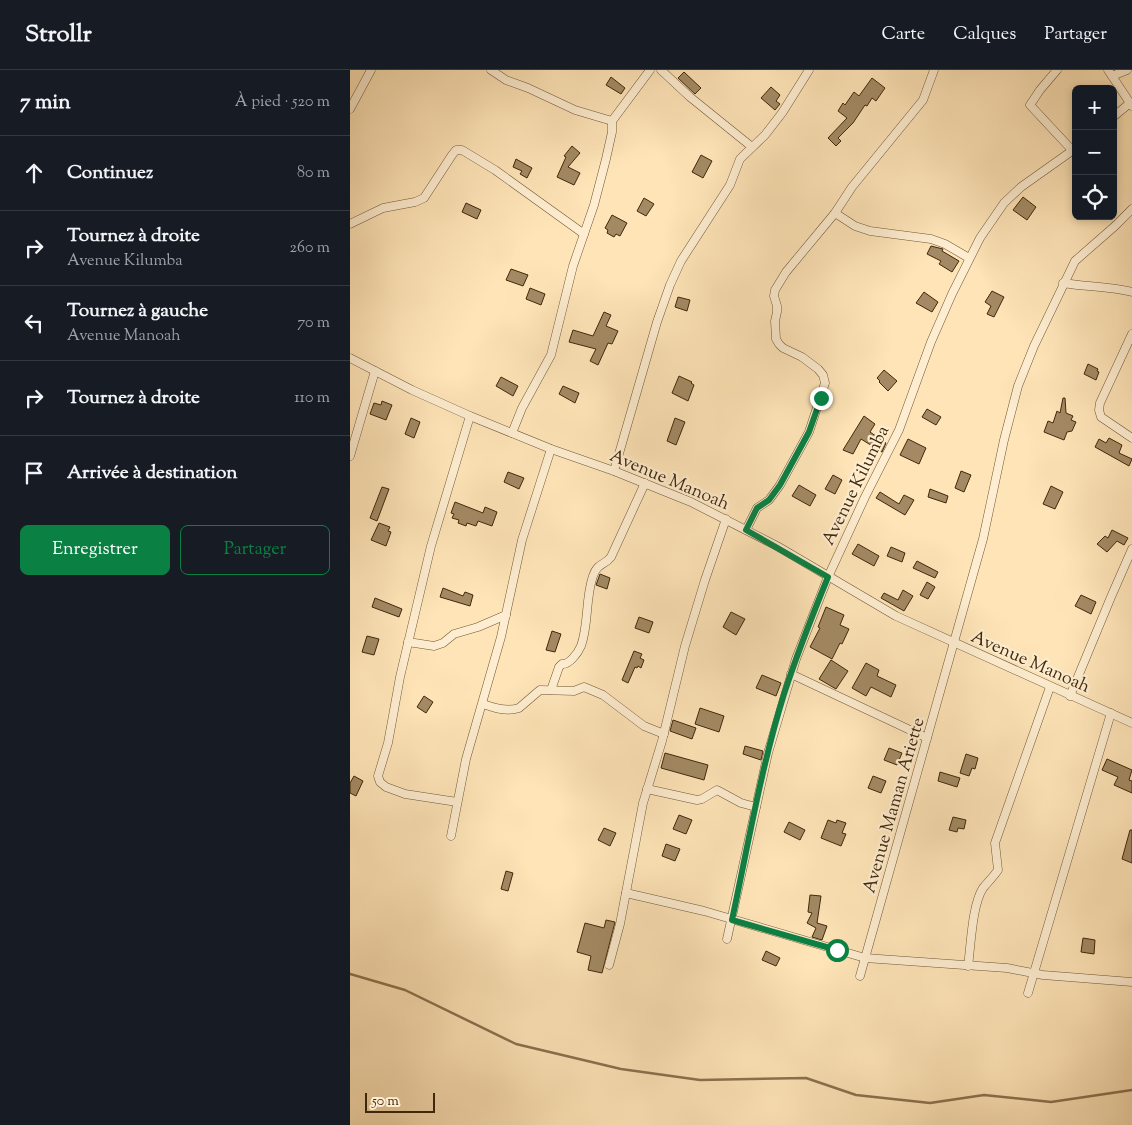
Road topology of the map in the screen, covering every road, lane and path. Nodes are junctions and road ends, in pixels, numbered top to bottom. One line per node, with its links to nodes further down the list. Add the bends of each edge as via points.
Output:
1 (371, 70): 11 (street)
2 (491, 70): 13 (street, via 506,80 575,110)
3 (650, 70): 13 (street)
4 (660, 70): 14 (street)
5 (934, 70): 18 (street, via 923,100 852,187)
6 (1057, 70): 15 (street, via 1030,105)
7 (1127, 70): 9 (street)
8 (806, 71): 14 (street, via 782,113)
9 (1110, 73): 10 (street)
10 (1131, 105): 12 (street)
11 (350, 109)
12 (1117, 114)
13 (612, 121): 20 (street, via 606,159)
14 (752, 147): 32 (street, via 740,159 730,185 686,254 670,286)
15 (1072, 147)
16 (1072, 150): 21 (street, Avenue Kilumba, via 1020,187 1004,203)
17 (1132, 209): 22 (street, Avenue Maman Ariette, via 1079,256)
18 (835, 213): 21 (street, via 855,226 931,239); 35 (street, via 786,272 774,296 777,306 774,321 776,339 783,348 818,369 825,383 809,432 780,485 769,500 757,508)
19 (350, 224): 20 (street, via 382,208 424,198 452,154 462,150)
20 (584, 234): 28 (street, via 551,355)
21 (969, 258): 37 (street, Avenue Kilumba, via 931,342 899,430)
22 (1063, 284): 23 (street); 40 (street, Avenue Maman Ariette, via 1018,386 983,539)
23 (1132, 292)
24 (1132, 334): 29 (street, via 1099,410 1101,417)
25 (350, 358): 26 (street, Avenue Manoah)
26 (375, 372): 27 (street, Avenue Manoah); 31 (street)
27 (470, 416): 28 (street, Avenue Manoah); 39 (street, via 431,546)
28 (512, 433): 30 (street, Avenue Manoah)
29 (1132, 438)
30 (550, 449): 32 (street, Avenue Manoah); 38 (street, via 522,540)
31 (350, 456)
32 (614, 471): 33 (street, Avenue Manoah)
33 (645, 483): 34 (street, Avenue Manoah); 43 (street, via 611,557 594,575 581,647 570,663 559,667)
34 (726, 519): 35 (street, Avenue Manoah); 48 (street, via 685,646)
35 (746, 530): 37 (street, Avenue Manoah)
36 (1132, 549): 44 (street)
37 (828, 577): 40 (street, Avenue Manoah, via 896,616); 41 (street, Avenue Kilumba)
38 (506, 615): 39 (street, via 454,634 434,646); 45 (street)
39 (408, 642): 51 (street, via 388,743 378,776 386,787 405,794)
40 (954, 642): 42 (street, Avenue Manoah); 49 (street, Avenue Maman Ariette)
41 (791, 674): 49 (street); 52 (street, Avenue Kilumba)
42 (1050, 687): 44 (street, Avenue Manoah); 59 (street, via 996,843 998,870 980,896)
43 (551, 690): 45 (street, via 540,690 515,709 495,709); 48 (street, via 574,691 584,687 595,690 644,726)
44 (1070, 696): 46 (street, Avenue Manoah)
45 (483, 704): 51 (street)
46 (1111, 713): 47 (street, Avenue Manoah); 60 (street)
47 (1132, 723)
48 (664, 734): 50 (street)
49 (927, 738): 57 (street, Avenue Maman Ariette)
50 (647, 789): 52 (street, via 697,800 717,790); 54 (street)
51 (457, 802): 53 (street)
52 (756, 807): 55 (street, Avenue Kilumba)
53 (451, 836)
54 (626, 893): 55 (street); 58 (street)
55 (732, 920): 56 (street, Avenue Kilumba); 57 (street)
56 (727, 939)
57 (865, 958): 59 (street); 61 (street, Avenue Maman Ariette)
58 (610, 965)
59 (968, 966): 60 (street)
60 (1033, 973): 62 (street); 63 (street)
61 (860, 976)
62 (1132, 982)
63 (1028, 993)

